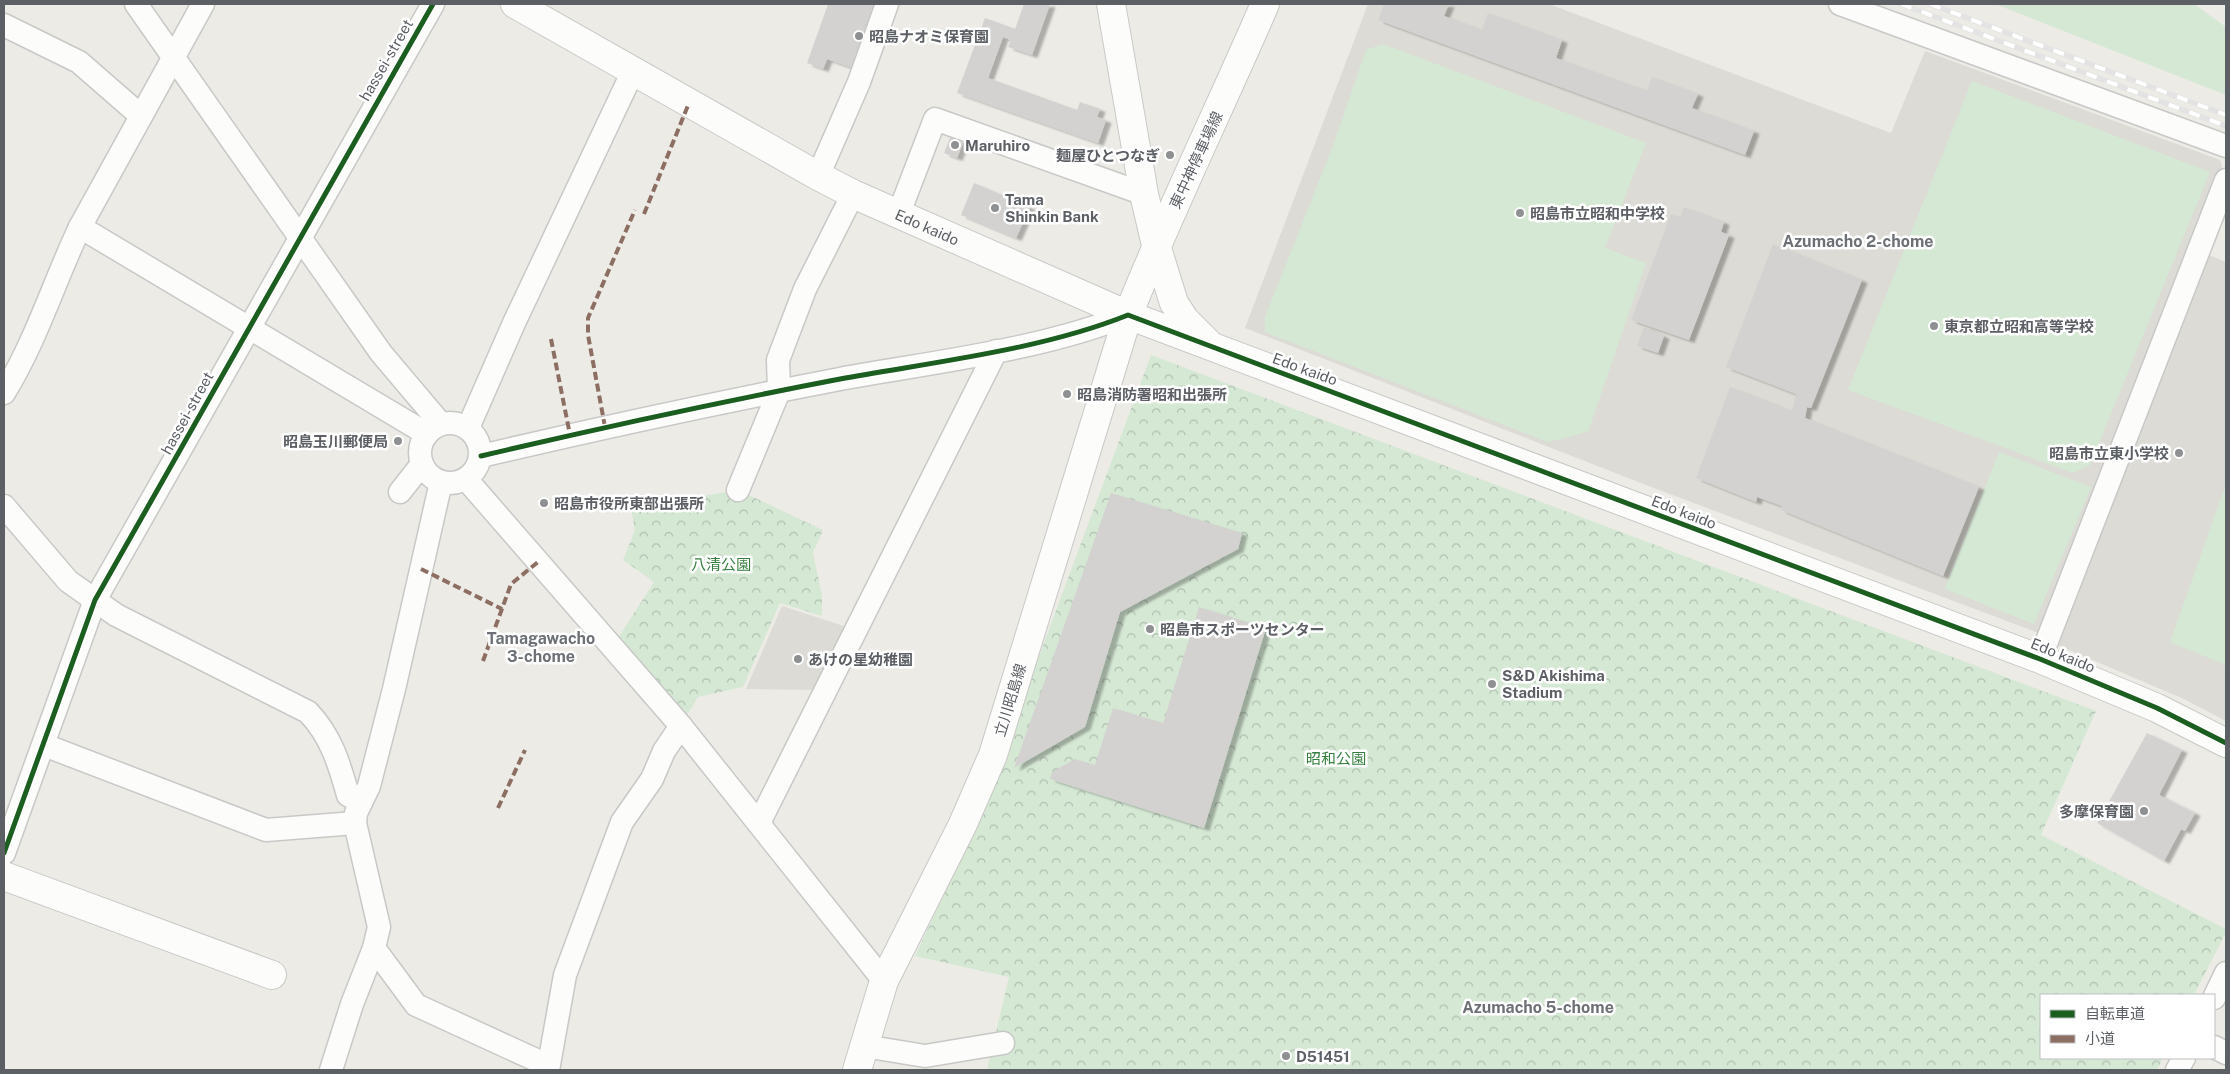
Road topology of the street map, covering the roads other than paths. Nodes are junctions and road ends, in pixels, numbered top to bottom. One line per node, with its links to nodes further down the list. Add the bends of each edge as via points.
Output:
1 (136, 4): 10 (street)
2 (202, 4): 10 (street)
3 (433, 4): 20 (street, hassei-street)
4 (515, 4): 11 (street, Edo kaido)
5 (887, 4): 14 (street, via 860,82)
6 (1111, 4): 17 (street)
7 (1265, 4): 21 (street, 東中神停車場線)
8 (1840, 4): 13 (street)
9 (4, 25): 12 (street, via 79,62)
10 (174, 58): 12 (street); 20 (street)
11 (633, 71): 14 (street, Edo kaido); 28 (street)
12 (141, 116): 19 (street)
13 (2226, 146)
14 (818, 176): 16 (street, Edo kaido)
15 (2226, 180): 38 (street)
16 (853, 194): 18 (street, Edo kaido); 26 (street, via 806,289 778,360)
17 (1144, 194): 18 (street, via 935,119); 21 (street)
18 (899, 213): 22 (street, Edo kaido)
19 (80, 227): 23 (street); 27 (street, via 34,338)
20 (300, 238): 23 (street, hassei-street); 29 (street)
21 (1156, 245): 22 (street, 東中神停車場線); 24 (street, via 1174,302 1185,320)
22 (1128, 316): 24 (street, Edo kaido); 25 (street, via 1092,330); 49 (street, 立川昭島線, via 993,755 962,826)
23 (250, 327): 29 (street); 37 (street, hassei-street)
24 (1215, 349): 38 (street, Edo kaido)
25 (996, 351): 26 (street); 43 (street)
26 (780, 391): 30 (street); 34 (street)
27 (4, 393)
28 (468, 428): 29 (street, via 450,422); 30 (street, via 478,440)
29 (433, 429): 31 (street, via 420,448)
30 (481, 456): 32 (street, via 474,472)
31 (422, 464): 33 (street, via 426,472); 35 (street)
32 (466, 479): 33 (street); 39 (street)
33 (441, 482): 42 (street, via 394,689 369,786)
34 (738, 490)
35 (400, 492)
36 (4, 506): 37 (street, via 68,581)
37 (95, 600): 41 (street, hassei-street); 42 (street, via 124,619 308,712 329,738 348,795)
38 (2040, 659): 40 (street, Edo kaido, via 2158,708)
39 (681, 726): 43 (street); 54 (street, via 664,751 652,779 622,822 565,975)
40 (2226, 743)
41 (44, 745): 42 (street, via 266,830 318,824); 44 (street, hassei-street)
42 (358, 813): 46 (street, via 379,926)
43 (759, 823): 49 (street)
44 (4, 853)
45 (4, 876): 48 (street)
46 (374, 948): 54 (street, via 416,1005); 55 (street)
47 (2226, 973): 50 (street)
48 (272, 975)
49 (884, 981): 52 (street, 立川昭島線)
50 (2215, 996)
51 (1003, 1043): 52 (street, via 925,1056)
52 (861, 1058)
53 (2183, 1059): 56 (street)
54 (548, 1068)
55 (331, 1070)
56 (2177, 1070)

